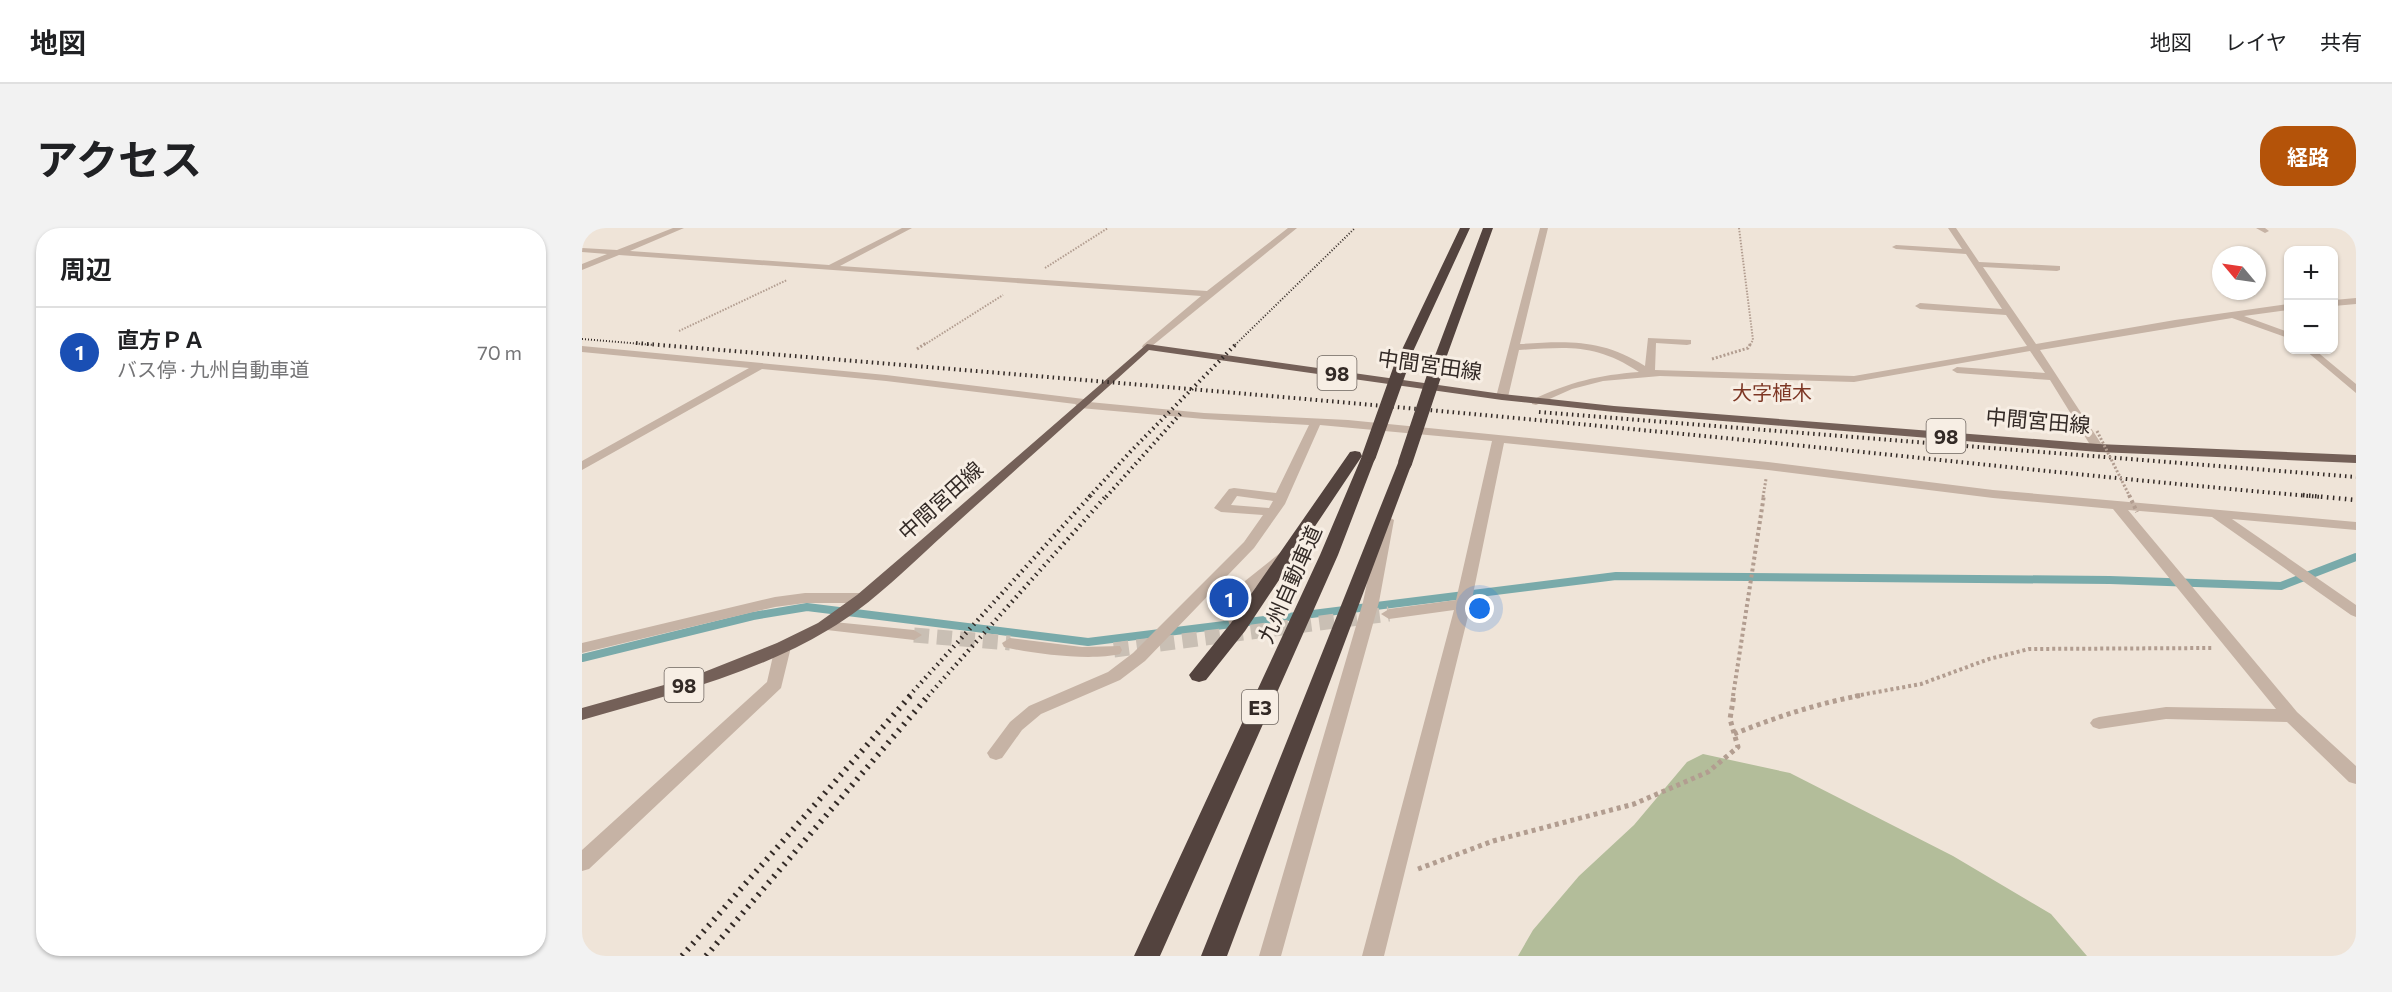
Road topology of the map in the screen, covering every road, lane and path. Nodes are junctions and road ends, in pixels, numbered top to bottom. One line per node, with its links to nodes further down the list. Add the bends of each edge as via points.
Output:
1 (680, 228): 12 (street)
2 (908, 228): 16 (street)
3 (1293, 228): 18 (street)
4 (1465, 228): 46 (highway, bridge)
5 (1488, 228): 51 (highway, E3, bridge)
6 (1544, 228): 29 (street)
7 (1739, 228): 33 (path, via 1753,340 1748,348)
8 (1952, 228): 11 (street)
9 (1896, 248): 11 (street)
10 (582, 250): 12 (street)
11 (1968, 252): 13 (street)
12 (622, 253): 14 (street); 15 (street)
13 (1976, 264): 17 (street); 23 (street)
14 (816, 266): 16 (street); 25 (path)
15 (582, 267)
16 (831, 267): 18 (street)
17 (2057, 268)
18 (1209, 294): 28 (street)
19 (2356, 301): 20 (street)
20 (2338, 303)
21 (1920, 306): 23 (street)
22 (2284, 308): 24 (street)
23 (2008, 312): 31 (street)
24 (2230, 315): 26 (street); 31 (street)
25 (679, 331)
26 (2284, 333)
27 (1687, 342): 36 (street, via 1651,340)
28 (1148, 347): 39 (main road, 中間宮田線 / 98); 41 (main road, 中間宮田線 / 98)
29 (1515, 347): 36 (street, via 1604,350); 39 (street)
30 (582, 349): 34 (street)
31 (2033, 349): 36 (street, via 1854,379); 37 (street)
32 (2315, 354): 38 (street)
33 (1704, 361)
34 (759, 367): 41 (street, via 886,378); 48 (street)
35 (1957, 370): 37 (street)
36 (1650, 374): 40 (street, via 1603,378 1568,387)
37 (2053, 377): 45 (street)
38 (2356, 390)
39 (1502, 397): 40 (main road, 中間宮田線 / 98)
40 (1536, 402): 45 (main road, 中間宮田線 / 98)
41 (1082, 404): 42 (street, via 1204,416); 57 (main road, 中間宮田線 / 98)
42 (1316, 421): 44 (street); 50 (street)
43 (2097, 431): 54 (path, bridge)
44 (1499, 438): 49 (street); 58 (street)
45 (2098, 448): 47 (main road, 中間宮田線 / 98)
46 (1362, 456): 68 (highway); 77 (highway, 九州自動車道 / E3, via 1329,555)
47 (2356, 459)
48 (582, 465)
49 (1768, 466): 52 (street); 72 (path, via 1730,719)
50 (1281, 498): 53 (street); 53 (street, via 1234,492 1221,508)
51 (1390, 503): 78 (highway, E3); 79 (street, via 1371,602)
52 (2118, 506): 55 (street); 66 (street)
53 (1272, 512): 73 (street, via 1249,545 1139,657 1114,676 1035,710 1016,726)
54 (2137, 512)
55 (2216, 514): 56 (street); 59 (street)
56 (2356, 526)
57 (862, 598): 61 (main road, 中間宮田線 / 98); 65 (street, via 775,602)
58 (1462, 604): 60 (street); 76 (street)
59 (2356, 612)
60 (1389, 614)
61 (824, 626): 62 (street); 64 (main road, 中間宮田線 / 98)
62 (914, 635)
63 (1010, 643): 67 (street, via 1082,652)
64 (783, 647): 69 (main road, 中間宮田線 / 98, via 695,682); 75 (street, via 775,684)
65 (582, 648)
66 (2234, 648): 70 (street); 72 (path, via 2029,649 1921,684 1834,700 1770,718)
67 (1114, 650)
68 (1199, 675)
69 (582, 714)
70 (2291, 716): 71 (street, via 2166,713); 74 (street)
71 (2099, 723)
72 (1734, 734): 76 (path, via 1738,747 1708,772 1634,804 1493,841)
73 (996, 753)
74 (2356, 777)
75 (582, 863)
76 (1392, 880): 80 (street)
77 (1147, 956)
78 (1214, 956)
79 (1270, 956)
80 (1372, 956)

